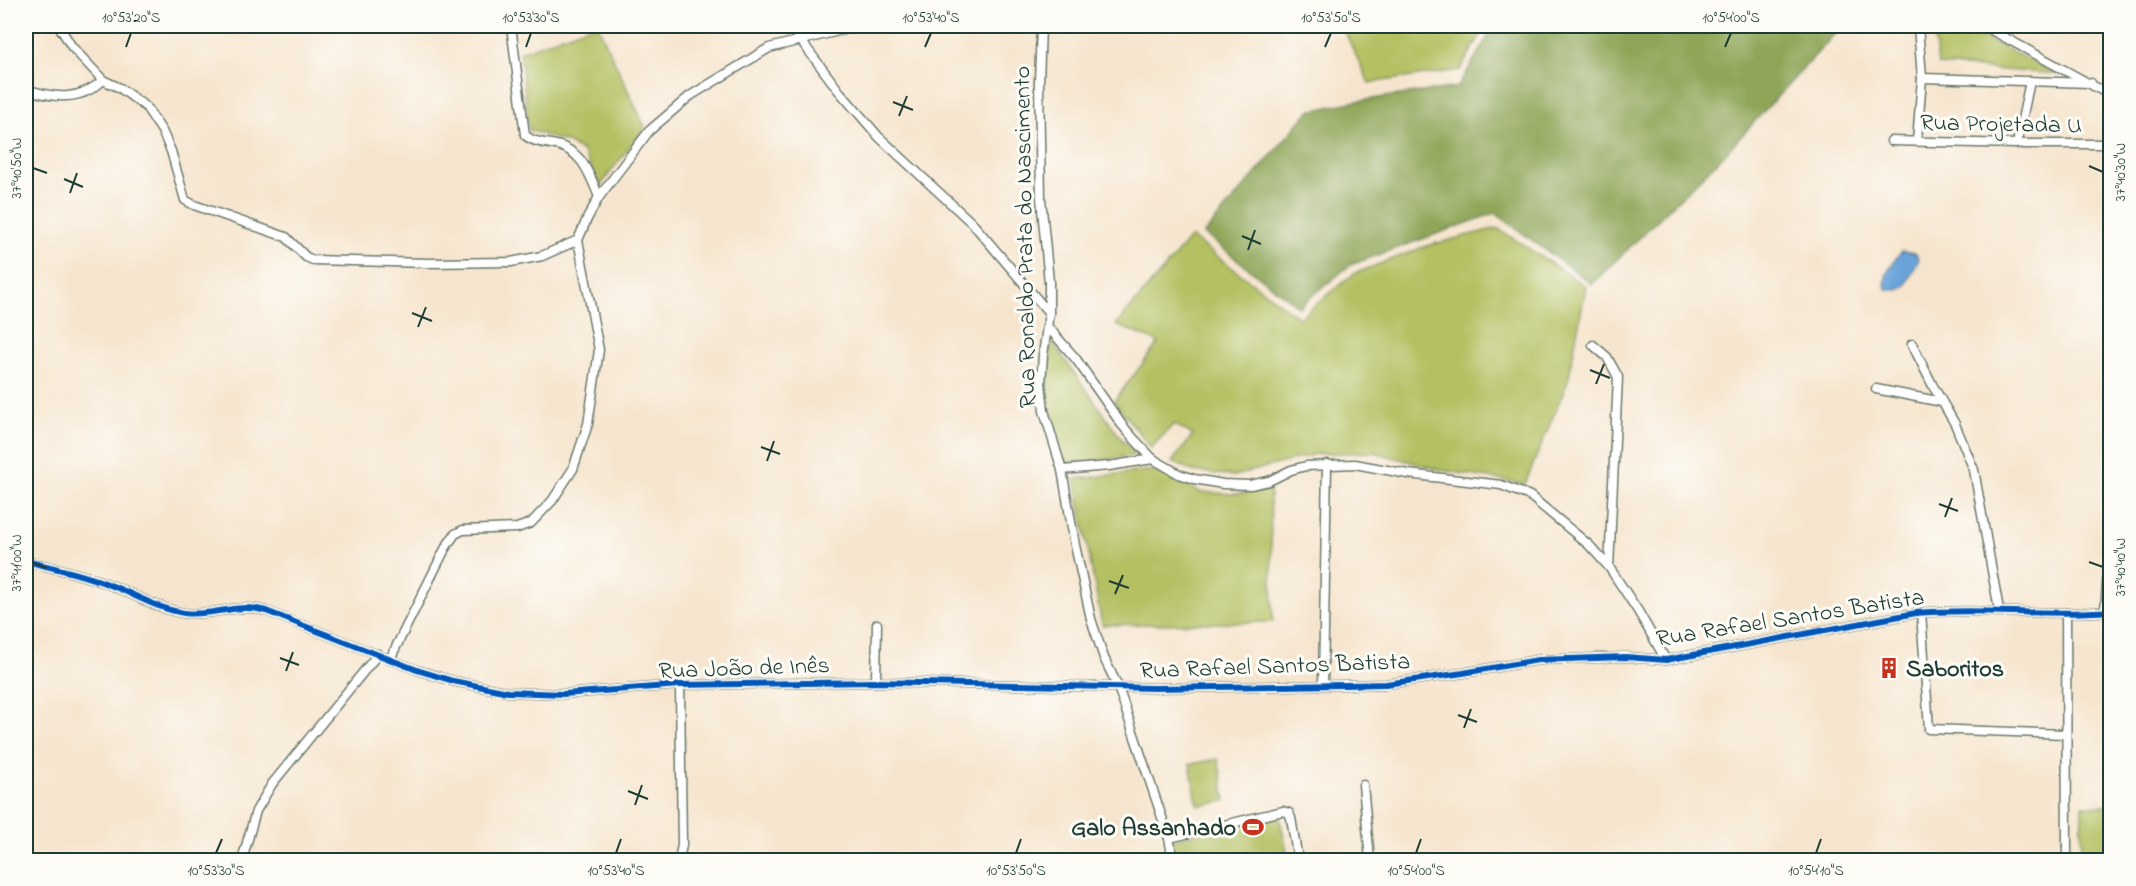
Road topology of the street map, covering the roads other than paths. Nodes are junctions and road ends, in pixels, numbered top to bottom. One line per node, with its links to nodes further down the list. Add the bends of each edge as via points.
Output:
1 (59, 26): 10 (street)
2 (511, 26): 19 (street, via 525,135 573,152 591,177)
3 (790, 26): 8 (street)
4 (859, 26): 8 (street)
5 (1041, 26): 21 (street, Rua Ronaldo Prata do Nascimento, via 1041,198)
6 (1918, 26): 9 (street)
7 (1984, 26): 12 (street)
8 (801, 41): 19 (street, via 769,48 690,96 649,131); 21 (street, via 879,137 973,224)
9 (1922, 78): 11 (street); 16 (street)
10 (103, 80): 13 (street, via 95,88 68,97); 20 (street, via 146,106 166,141 186,201 286,237 313,260 511,262 542,256)
11 (2030, 81): 12 (street); 17 (street)
12 (2091, 83): 14 (street)
13 (26, 89)
14 (2110, 95)
15 (1891, 141): 16 (street, Rua Projetada U)
16 (1917, 141): 17 (street, Rua Projetada U)
17 (2017, 144): 18 (street, Rua Projetada U)
18 (2110, 144)
19 (599, 197): 20 (street)
20 (578, 240): 39 (street, via 599,350 588,424 573,470 531,524 517,528 469,528 455,534)
21 (1048, 313): 22 (street, Rua Ronaldo Prata do Nascimento)
22 (1047, 326): 27 (street, via 1076,359 1122,425); 29 (street, Rua Ronaldo Prata do Nascimento, via 1041,383 1044,411)
23 (1912, 344): 26 (street)
24 (1593, 345): 32 (street, via 1607,357 1618,377)
25 (1876, 389): 26 (street)
26 (1942, 402): 33 (street, via 1974,470)
27 (1153, 459): 28 (street, via 1194,479 1236,485 1269,481 1298,468); 29 (street)
28 (1327, 464): 32 (street, via 1364,465 1511,488 1540,502); 43 (street)
29 (1062, 470): 44 (street, Rua Ronaldo Prata do Nascimento, via 1091,619)
30 (2110, 539): 34 (street)
31 (26, 561): 38 (street, Rua João de Inês, via 107,584 185,613 251,607 266,610)
32 (1610, 567): 40 (street)
33 (1999, 610): 35 (street, Rua Rafael Santos Batista); 36 (street, Rua Rafael Santos Batista)
34 (2108, 611): 36 (street, Rua Rafael Santos Batista)
35 (1921, 612): 40 (street, Rua Rafael Santos Batista); 45 (street, via 1929,729)
36 (2066, 613): 45 (street)
37 (877, 624): 41 (street)
38 (378, 654): 39 (street, Rua João de Inês); 48 (street, via 272,784 256,811)
39 (390, 659): 42 (street, Rua João de Inês, via 453,681 508,692 564,694)
40 (1666, 660): 43 (street, Rua Rafael Santos Batista, via 1538,660 1386,684)
41 (876, 682): 42 (street, Rua João de Inês); 44 (street, Rua João de Inês)
42 (680, 685): 49 (street)
43 (1323, 685): 44 (street, Rua Rafael Santos Batista)
44 (1118, 687): 47 (street, Rua Ronaldo Prata do Nascimento)
45 (2066, 734): 53 (street)
46 (1363, 785): 52 (street)
47 (1169, 838): 50 (street, Rua Ronaldo Prata do Nascimento); 51 (street, via 1283,811 1289,813)
48 (242, 861)
49 (679, 861)
50 (1173, 861)
51 (1298, 861)
52 (1370, 861)
53 (2067, 861)

